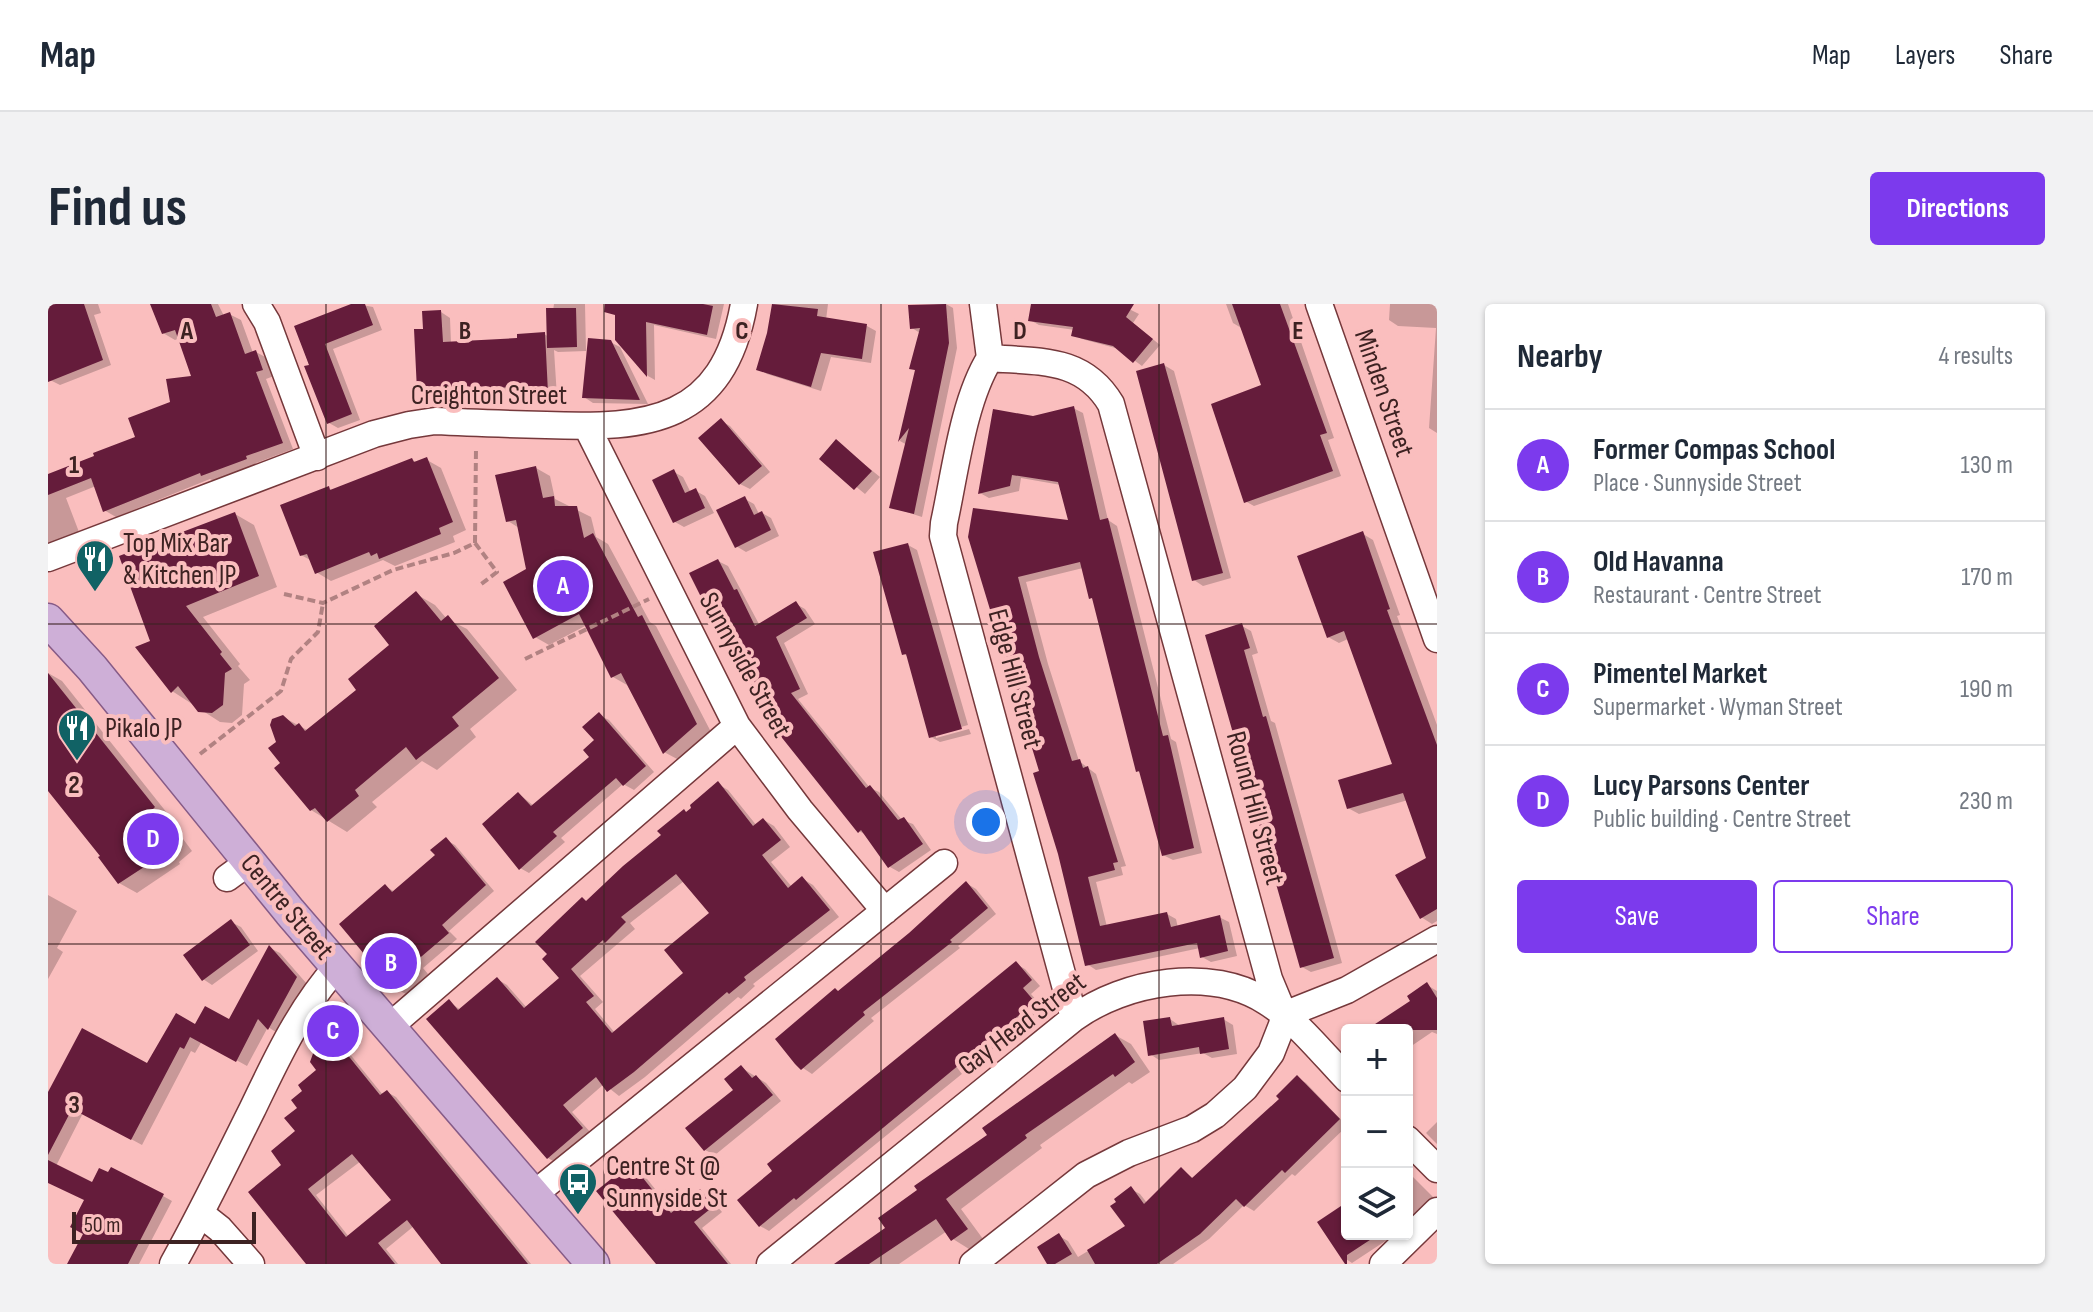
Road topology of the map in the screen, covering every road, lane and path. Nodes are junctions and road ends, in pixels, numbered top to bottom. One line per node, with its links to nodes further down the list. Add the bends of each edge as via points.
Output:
1 (256, 304): 8 (street)
2 (744, 304): 6 (street, Creighton Street, via 728,360 693,399 647,422)
3 (983, 304): 5 (street)
4 (1319, 304): 16 (street, Minden Street)
5 (990, 358): 24 (street, Round Hill Street, via 1074,369 1092,380 1111,404 1269,979); 25 (street, Edge Hill Street, via 972,398 943,536)
6 (587, 427): 8 (street, Creighton Street, via 422,422); 18 (street, Sunnyside Street)
7 (476, 442): 9 (path)
8 (317, 457): 10 (street, Creighton Street)
9 (475, 543): 11 (path, via 497,572); 14 (path, via 393,570)
10 (48, 558)
11 (480, 585)
12 (284, 594): 14 (path)
13 (651, 598): 17 (path)
14 (323, 603): 19 (path, via 318,632 291,659 281,691)
15 (48, 620): 23 (main road, Centre Street, via 92,668 238,870)
16 (1437, 639)
17 (525, 659)
18 (737, 726): 21 (street, Sunnyside Street); 26 (street)
19 (200, 754)
20 (944, 863): 21 (street)
21 (885, 911): 30 (street)
22 (1437, 939): 24 (street, via 1347,990)
23 (337, 967): 26 (main road, Centre Street); 32 (street, via 317,989 277,1058)
24 (1284, 1015): 25 (street, Gay Head Street, via 1245,991 1192,983 1128,992); 27 (street); 37 (street, via 1263,1065 1215,1115 1086,1175)
25 (1074, 1018): 36 (street, Gay Head Street)
26 (389, 1027): 30 (main road, Centre Street)
27 (1341, 1073)
28 (1413, 1145): 29 (street)
29 (1437, 1169)
30 (533, 1195): 35 (main road, Centre Street)
31 (1437, 1211): 38 (street)
32 (201, 1214): 33 (street); 34 (street)
33 (173, 1264)
34 (251, 1264)
35 (593, 1264)
36 (770, 1264)
37 (973, 1264)
38 (1383, 1264)

